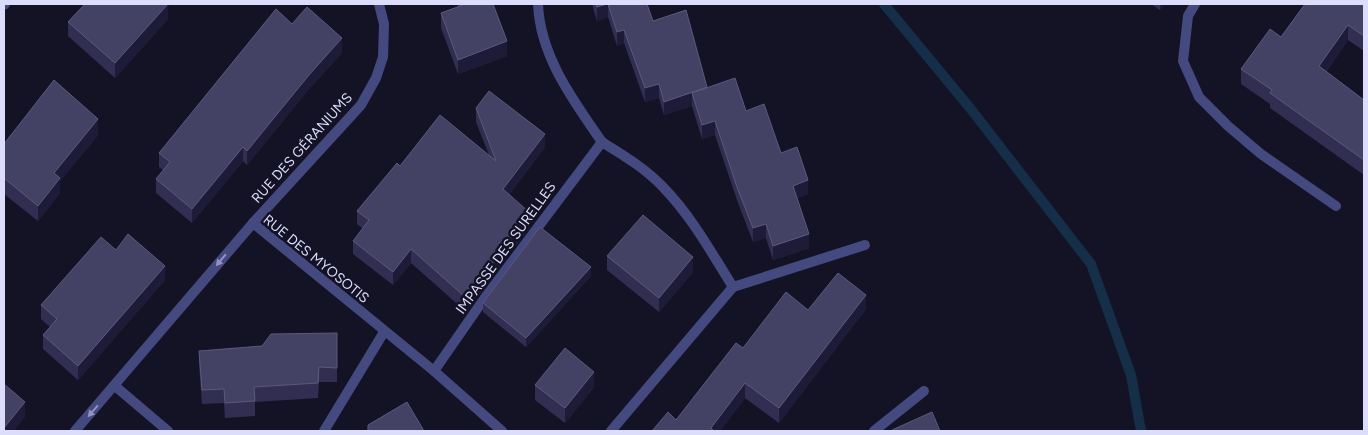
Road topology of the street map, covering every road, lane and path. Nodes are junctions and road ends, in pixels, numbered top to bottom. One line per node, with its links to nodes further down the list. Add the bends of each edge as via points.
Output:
1 (379, 4): 6 (street, RUE DES GÉRANIUMS, via 384,24 383,57 361,105)
2 (538, 4): 4 (street, via 538,22 547,50 570,94)
3 (1195, 4): 5 (street, via 1188,16 1183,61 1199,97 1261,154)
4 (602, 142): 8 (street, via 636,163 662,186 690,217); 10 (street, IMPASSE DES SURELLES)
5 (1336, 206)
6 (253, 223): 9 (street, RUE DES MYOSOTIS); 11 (street, RUE DES MYOSOTIS, one-way to 11)
7 (865, 245): 8 (street)
8 (733, 287): 17 (street)
9 (384, 332): 10 (street, RUE DES MYOSOTIS); 15 (street)
10 (434, 371): 16 (street, RUE DES MYOSOTIS)
11 (115, 386): 13 (street, RUE DES MYOSOTIS, one-way to 13); 14 (street)
12 (924, 390): 18 (street)
13 (75, 431)
14 (168, 431)
15 (324, 431)
16 (502, 431)
17 (611, 431)
18 (874, 431)

